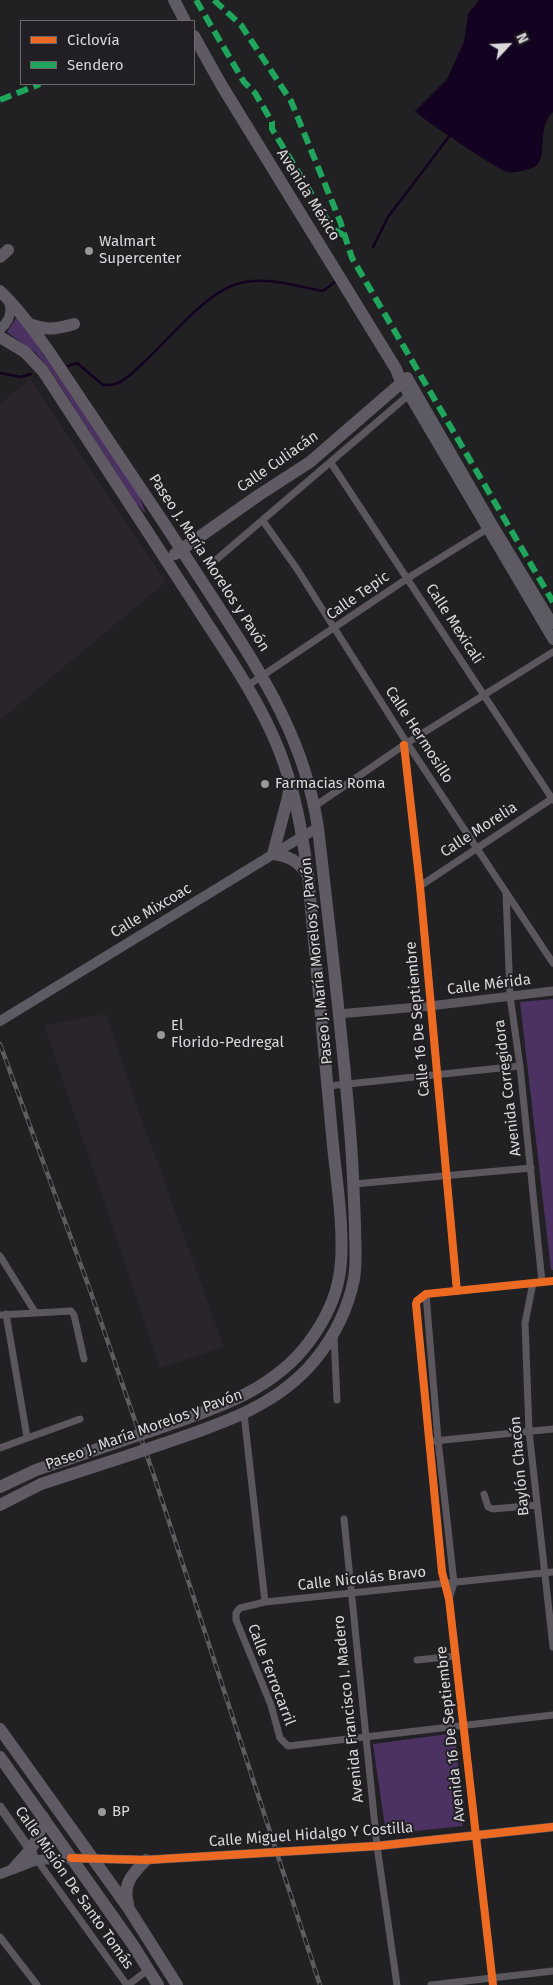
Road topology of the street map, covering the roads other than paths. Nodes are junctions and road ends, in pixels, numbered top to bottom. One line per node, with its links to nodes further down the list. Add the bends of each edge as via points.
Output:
1 (174, 0): 2 (highway)
2 (185, 20)
3 (195, 38): 9 (highway, Avenida México)
4 (4, 295): 5 (highway, Paseo J. María Morelos y Pavón); 7 (main road, via 11,306 10,315)
5 (29, 324): 6 (highway, via 53,330); 14 (highway, Paseo J. María Morelos y Pavón)
6 (74, 324)
7 (0, 330)
8 (0, 337): 15 (highway, Paseo J. María Morelos y Pavón, via 25,352 43,371)
9 (404, 380): 10 (main road, Avenida México); 14 (highway, Calle Culiacán, via 310,462 259,494)
10 (412, 393): 11 (street, Calle Culiacán); 13 (main road, Avenida México); 18 (main road, Avenida México)
11 (331, 463): 12 (street, Calle Culiacán); 17 (street, Calle Mexicali)
12 (263, 521): 16 (street, Calle Culiacán); 19 (street, Calle Hermosillo)
13 (487, 529): 17 (street, Calle Tepic); 20 (main road, Avenida México)
14 (182, 550): 15 (highway, Calle Culiacán); 22 (highway, Paseo J. María Morelos y Pavón)
15 (167, 560): 23 (highway, Paseo J. María Morelos y Pavón)
16 (210, 565)
17 (408, 578): 19 (street, Calle Tepic); 24 (street, Calle Mexicali)
18 (553, 624)
19 (336, 628): 22 (street, Calle Tepic); 25 (street, Calle Hermosillo)
20 (553, 640)
21 (553, 652): 24 (street)
22 (263, 675): 23 (street, Calle Tepic); 28 (highway, Paseo J. María Morelos y Pavón, via 298,747)
23 (247, 686): 26 (highway, Paseo J. María Morelos y Pavón, via 280,751)
24 (484, 694): 25 (street); 27 (street, Calle Mexicali)
25 (405, 744): 28 (street); 31 (street, Calle Hermosillo); 34 (street, Calle 16 De Septiembre)
26 (290, 782): 30 (highway, Paseo J. María Morelos y Pavón); 32 (highway)
27 (553, 799): 31 (street, Calle Morelia)
28 (315, 806): 29 (highway, Paseo J. María Morelos y Pavón)
29 (318, 828): 30 (main road, Calle Mixcoac); 41 (highway, Paseo J. María Morelos y Pavón)
30 (303, 836): 32 (main road, Calle Mixcoac); 33 (highway, Paseo J. María Morelos y Pavón)
31 (478, 848): 34 (street, Calle Morelia); 35 (street, Calle Hermosillo)
32 (273, 854): 33 (highway, via 290,858); 42 (main road, Calle Mixcoac)
33 (308, 875): 46 (highway, Paseo J. María Morelos y Pavón)
34 (420, 886): 40 (street, Calle 16 De Septiembre)
35 (506, 891): 36 (street, Calle Hermosillo); 39 (street, Avenida Corregidora)
36 (550, 952): 37 (street, Calle Hermosillo)
37 (553, 963)
38 (553, 991): 39 (street, Calle Mérida)
39 (510, 996): 40 (street, Calle Mérida); 43 (street, Avenida Corregidora)
40 (430, 1006): 41 (street, Calle Mérida); 44 (street, Calle 16 De Septiembre)
41 (338, 1014): 45 (highway, Paseo J. María Morelos y Pavón)
42 (0, 1020)
43 (520, 1066): 44 (street); 47 (street, Avenida Corregidora)
44 (437, 1073): 45 (street); 48 (street, Calle 16 De Septiembre)
45 (346, 1083): 46 (street); 49 (highway, Paseo J. María Morelos y Pavón)
46 (328, 1086): 68 (highway, Paseo J. María Morelos y Pavón, bridge, via 341,1252 339,1278 328,1312 309,1342 271,1379 233,1401 36,1470)
47 (531, 1168): 48 (street); 52 (street, Avenida Corregidora)
48 (446, 1175): 49 (street); 54 (street, Calle 16 De Septiembre)
49 (354, 1184): 58 (highway, Paseo J. María Morelos y Pavón, via 354,1277 347,1305)
50 (0, 1256): 56 (street)
51 (553, 1281): 52 (street)
52 (542, 1282): 53 (street)
53 (533, 1283): 54 (street); 64 (street, Baylón Chacón, via 525,1323)
54 (457, 1291): 55 (street)
55 (426, 1294): 66 (street, Avenida 16 De Septiembre); 66 (street, Avenida 16 De Septiembre, via 417,1301 416,1309)
56 (35, 1312): 57 (street); 59 (street, via 70,1310 74,1314)
57 (3, 1314): 65 (street)
58 (334, 1331): 60 (street); 61 (highway, Paseo J. María Morelos y Pavón, via 302,1374)
59 (84, 1359)
60 (337, 1400)
61 (244, 1414): 70 (highway, Paseo J. María Morelos y Pavón, bridge, via 41,1484); 79 (street)
62 (80, 1419): 65 (street)
63 (553, 1429): 64 (street)
64 (529, 1430): 66 (street); 71 (street, Baylón Chacón)
65 (28, 1437): 67 (street)
66 (434, 1441): 75 (street, Avenida 16 De Septiembre); 76 (street, Avenida 16 De Septiembre)
67 (0, 1448)
68 (0, 1487)
69 (484, 1494): 71 (street, via 488,1507 493,1509)
70 (0, 1505)
71 (537, 1505): 73 (street, Baylón Chacón)
72 (344, 1519): 77 (street, Avenida Francisco I. Madero)
73 (544, 1572): 74 (street, Calle Nicolás Bravo); 75 (street, Calle Nicolás Bravo); 81 (street, Baylón Chacón)
74 (553, 1572)
75 (454, 1583): 76 (street, Calle Nicolás Bravo); 78 (street, Avenida 16 De Septiembre)
76 (444, 1584): 77 (street, Calle Nicolás Bravo); 78 (street, Avenida 16 De Septiembre)
77 (352, 1593): 79 (street, Calle Nicolás Bravo); 87 (street, Avenida Francisco I. Madero)
78 (449, 1599): 82 (street, Avenida 16 De Septiembre)
79 (265, 1602): 80 (street, Calle Nicolás Bravo, via 240,1608)
80 (236, 1613): 87 (street, Calle Ferrocarril, via 285,1745)
81 (553, 1647)
82 (456, 1656): 83 (street); 85 (street, Avenida 16 De Septiembre)
83 (416, 1660)
84 (553, 1715): 85 (street)
85 (463, 1725): 87 (street); 92 (street, Avenida 16 De Septiembre)
86 (0, 1729): 96 (highway)
87 (365, 1736): 93 (street, Avenida Francisco I. Madero)
88 (0, 1757): 90 (highway)
89 (0, 1807): 94 (street, Calle Misión De Santo Tomás)
90 (43, 1817): 94 (highway); 95 (highway)
91 (553, 1827): 92 (street, Calle Miguel Hidalgo Y Costilla)
92 (476, 1835): 93 (street, Calle Miguel Hidalgo Y Costilla); 105 (street, Avenida 16 De Septiembre)
93 (377, 1846): 97 (street, Calle Miguel Hidalgo Y Costilla); 110 (street, Avenida Francisco I. Madero)
94 (33, 1855): 95 (main road); 98 (highway); 107 (street, Calle Misión De Santo Tomás)
95 (71, 1858): 96 (street, Calle Miguel Hidalgo Y Costilla); 103 (highway)
96 (94, 1860): 97 (street, Calle Miguel Hidalgo Y Costilla); 100 (highway)
97 (146, 1860): 100 (highway, via 127,1883)
98 (14, 1868): 99 (main road)
99 (0, 1874)
100 (129, 1909): 109 (highway)
101 (0, 1937): 102 (street)
102 (3, 1945): 106 (street)
103 (149, 1969): 107 (street); 108 (highway)
104 (553, 1971): 105 (street)
105 (492, 1981): 111 (street)
106 (37, 1985)
107 (127, 1985)
108 (158, 1985)
109 (177, 1985)
110 (397, 1985)
111 (431, 1985)

